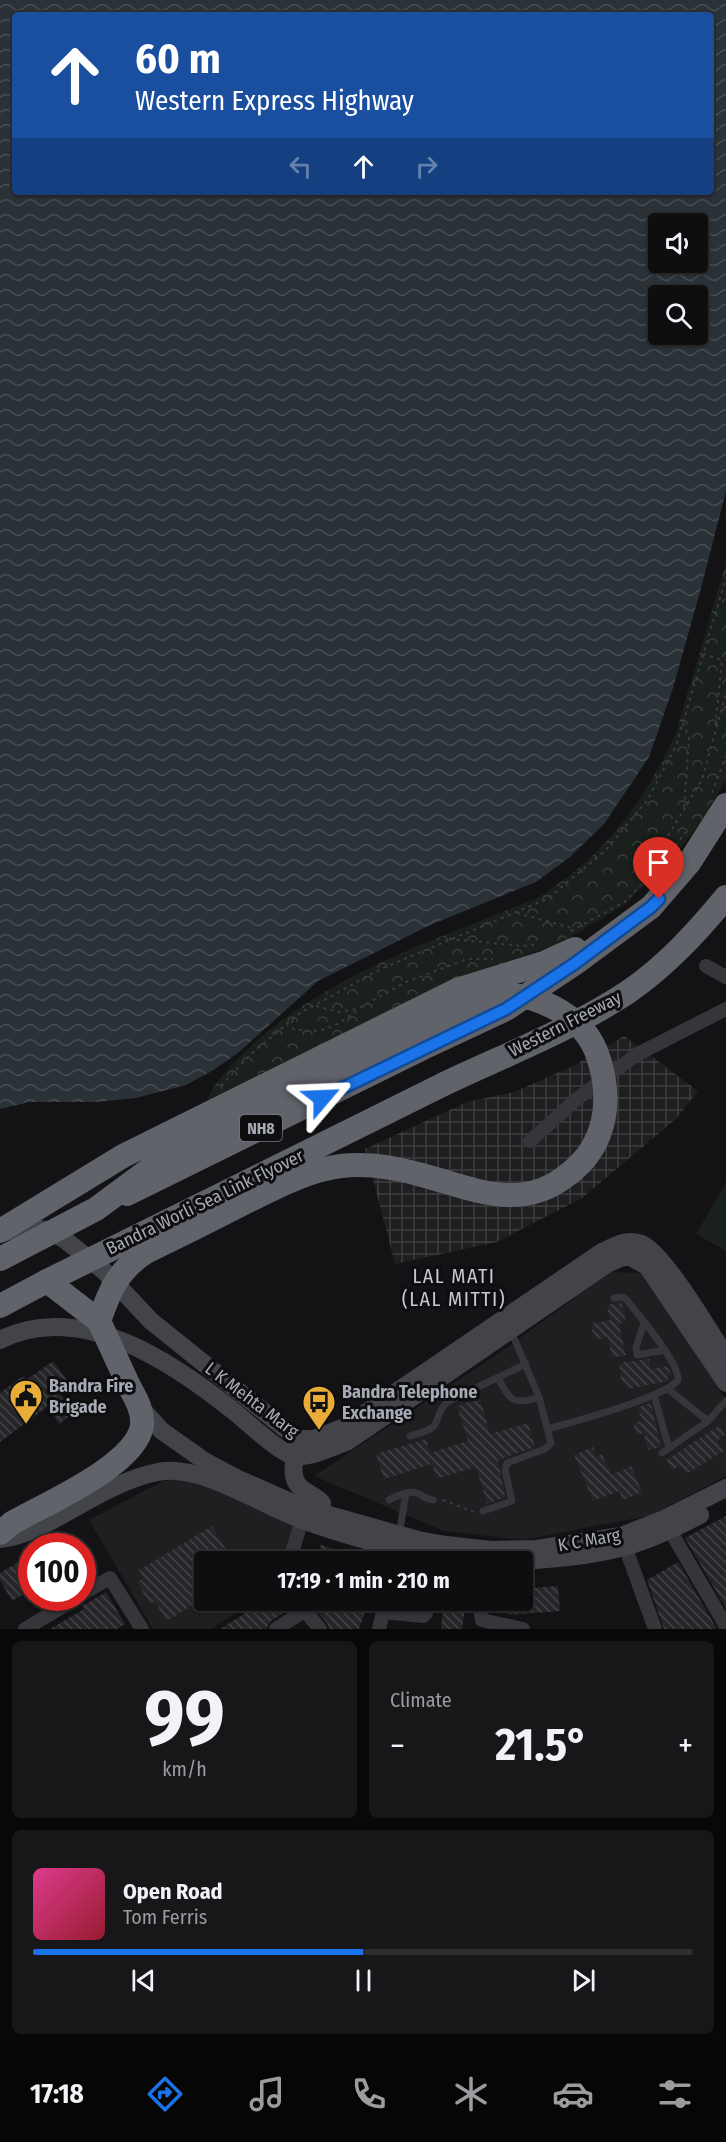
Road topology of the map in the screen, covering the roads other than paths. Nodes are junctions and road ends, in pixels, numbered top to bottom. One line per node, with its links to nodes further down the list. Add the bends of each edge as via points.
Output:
1 (717, 803): 3 (highway, via 689,863)
2 (726, 897): 7 (highway, Western Freeway, via 698,930 628,991 593,1013)
3 (645, 911): 9 (highway, NH8, bridge, via 506,1009); 10 (highway, via 544,963 457,990 165,1135 123,1156)
4 (706, 966): 5 (street)
5 (726, 977)
6 (726, 1009): 8 (street, via 636,1055 577,1099)
7 (444, 1084): 12 (highway, Bandra Worli Sea Link Flyover, bridge)
8 (530, 1141)
9 (96, 1209): 11 (highway, bridge); 17 (highway, bridge, via 185,1143 455,1010 494,996 532,999 568,1016 594,1047 601,1064 606,1101 598,1138 577,1168 557,1183 534,1193 503,1196 386,1167 342,1166 322,1170 283,1185 131,1262 109,1292)
10 (0, 1233): 16 (main road, L K Mehta Marg, via 26,1227 49,1231 64,1239 104,1271)
11 (0, 1258)
12 (47, 1281): 15 (highway, Bandra Worli Sea Link Flyover, bridge); 17 (highway)
13 (614, 1298): 18 (lane, via 626,1298)
14 (681, 1302): 19 (main road, L K Mehta Marg, via 647,1266 627,1256); 24 (main road, L K Mehta Marg); 28 (main road, L K Mehta Marg)
15 (0, 1306)
16 (146, 1316): 21 (main road); 23 (main road, L K Mehta Marg)
17 (99, 1321): 33 (highway, bridge)
18 (644, 1323): 22 (lane); 22 (lane, via 637,1355)
19 (507, 1324): 25 (lane); 37 (main road, L K Mehta Marg, via 348,1441 318,1452)
20 (0, 1340): 21 (main road, L K Mehta Marg, via 17,1331 61,1325)
21 (132, 1345): 26 (main road, L K Mehta Marg)
22 (665, 1350): 29 (lane, via 679,1377)
23 (194, 1355): 26 (main road); 37 (main road, L K Mehta Marg)
24 (726, 1357)
25 (526, 1364): 27 (lane); 31 (lane)
26 (181, 1371): 37 (main road, L K Mehta Marg, via 270,1442)
27 (498, 1378): 31 (lane, via 515,1400 523,1402); 36 (lane, via 447,1402 431,1429)
28 (725, 1380)
29 (668, 1389): 30 (lane); 34 (lane)
30 (654, 1395): 35 (lane); 38 (lane)
31 (539, 1396): 35 (lane)
32 (726, 1401): 34 (lane)
33 (141, 1408): 47 (main road, via 162,1431 207,1462); 49 (highway, via 138,1438 114,1465)
34 (708, 1421): 38 (lane)
35 (548, 1429): 45 (lane, via 548,1448 509,1461 505,1466 512,1501)
36 (410, 1436)
37 (296, 1447): 47 (main road, via 295,1480 320,1500)
38 (669, 1448): 39 (lane)
39 (662, 1454)
40 (726, 1488): 46 (main road, K C Marg)
41 (406, 1493): 42 (lane); 43 (lane); 50 (lane)
42 (389, 1500)
43 (433, 1500)
44 (726, 1502): 46 (main road, K C Marg)
45 (483, 1511)
46 (690, 1513): 48 (main road, K C Marg)
47 (312, 1516): 50 (main road, K C Marg); 51 (main road, via 217,1481 171,1470 150,1473 20,1536); 53 (street); 54 (main road, K C Marg)
48 (658, 1528): 52 (main road, K C Marg); 64 (street)
49 (0, 1533)
50 (399, 1535): 55 (main road, K C Marg)
51 (0, 1539)
52 (623, 1541): 56 (main road, K C Marg); 57 (main road, K C Marg, via 563,1558); 71 (street)
53 (294, 1551)
54 (426, 1551)
55 (433, 1551)
56 (523, 1551)
57 (533, 1560)
58 (96, 1586): 66 (street, via 110,1578)
59 (55, 1611): 65 (street)
60 (295, 1611): 67 (street)
61 (304, 1611): 68 (street)
62 (427, 1611): 69 (street, via 423,1616 383,1612)
63 (481, 1611): 70 (street, via 482,1620)
64 (726, 1626)
65 (25, 1629)
66 (142, 1629)
67 (276, 1629)
68 (320, 1629)
69 (379, 1629)
70 (523, 1629)
71 (655, 1629)

